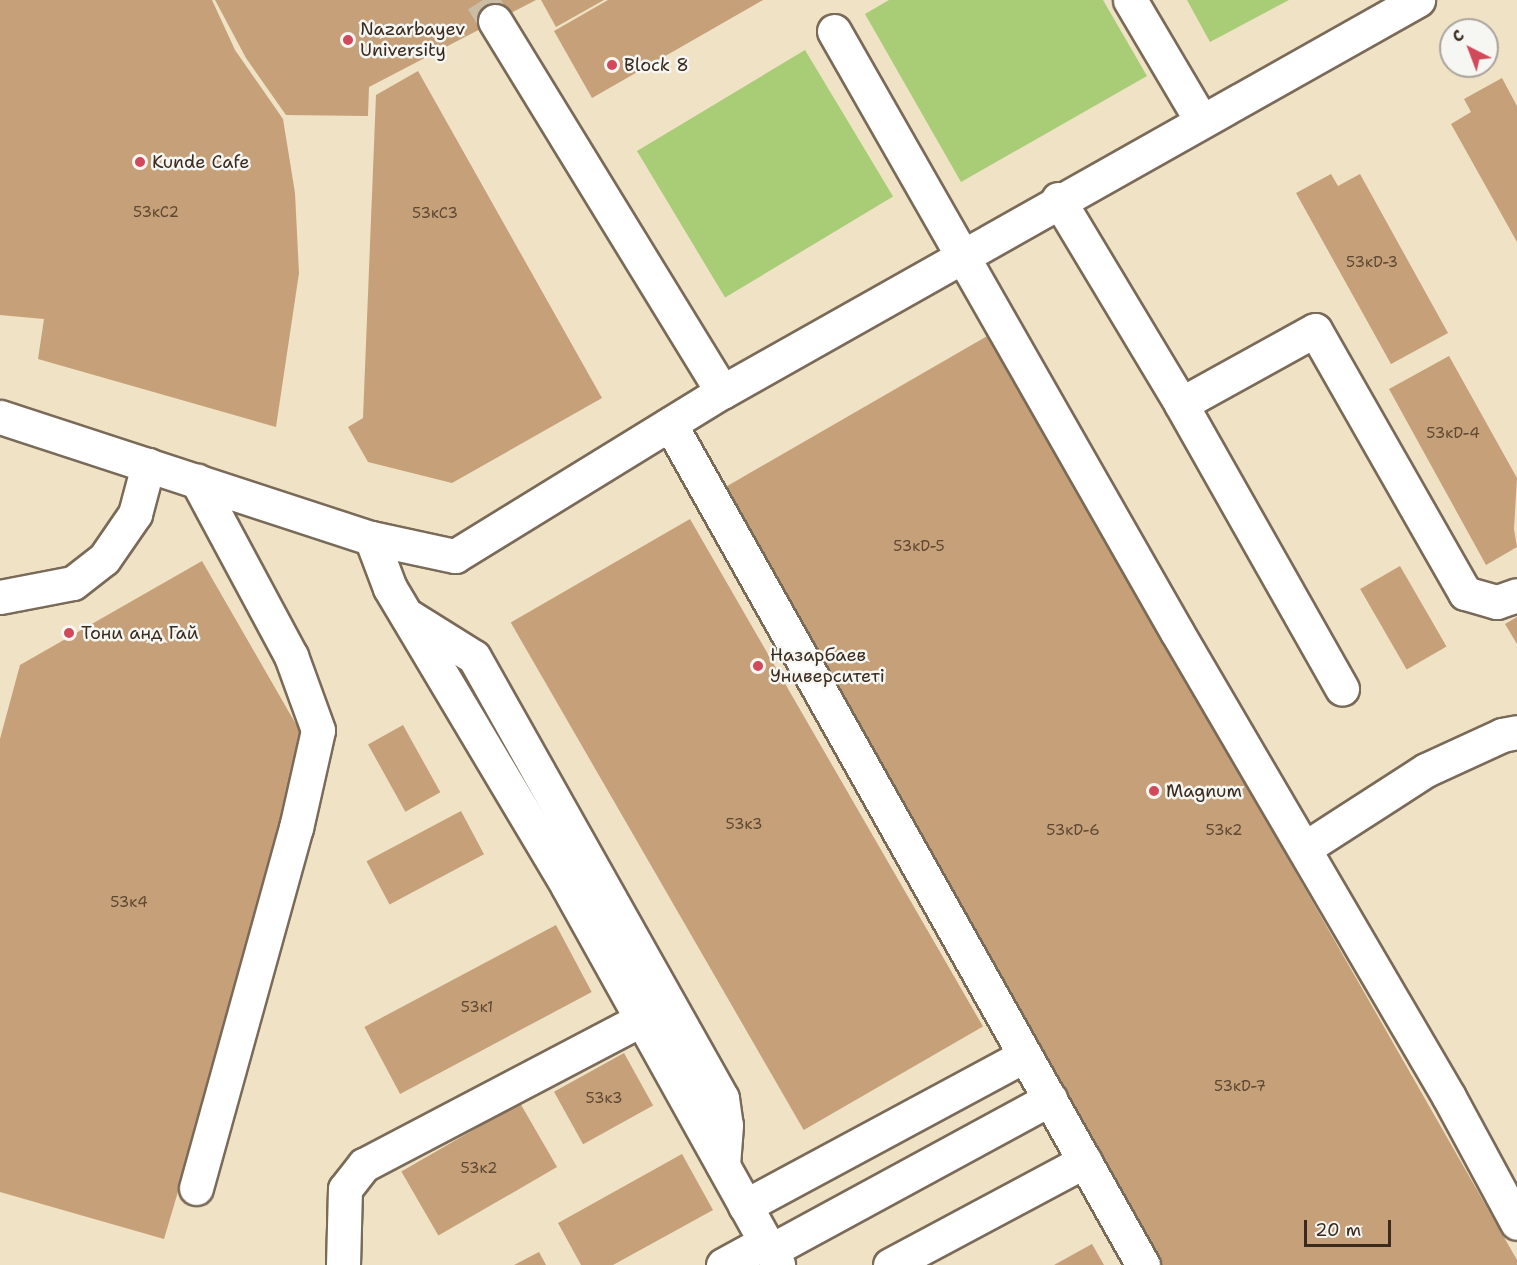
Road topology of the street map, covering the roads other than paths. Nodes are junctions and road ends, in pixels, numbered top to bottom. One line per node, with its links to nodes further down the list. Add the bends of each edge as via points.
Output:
1 (1130, 0): 5 (street)
2 (1418, 0): 5 (street)
3 (495, 21): 8 (street)
4 (834, 31): 7 (street)
5 (1201, 120): 6 (street)
6 (1058, 199): 7 (street); 9 (street)
7 (962, 254): 8 (street); 20 (street)
8 (722, 392): 11 (street)
9 (1181, 404): 15 (street, via 1315,330 1465,593 1497,602); 18 (street)
10 (0, 417): 12 (street)
11 (670, 424): 14 (street, via 455,556); 22 (street)
12 (148, 465): 13 (street); 16 (street, via 135,514 105,558 73,583)
13 (197, 481): 14 (street); 26 (street, via 291,656 318,730 296,828)
14 (371, 538): 17 (street, via 390,588)
15 (1517, 595)
16 (0, 597)
17 (405, 614): 21 (street); 25 (street, via 474,657 722,1098 726,1125)
18 (1342, 689)
19 (1517, 732): 20 (street, via 1502,735 1426,770)
20 (1305, 848): 28 (street)
21 (642, 1019): 25 (street); 30 (street, via 364,1165 345,1189)
22 (1025, 1055): 23 (street); 27 (street)
23 (1050, 1099): 24 (street); 29 (street)
24 (1084, 1161): 32 (street); 33 (street)
25 (723, 1165): 27 (street)
26 (196, 1188)
27 (745, 1206): 29 (street)
28 (1517, 1223)
29 (771, 1253): 31 (street)
30 (343, 1265)
31 (723, 1265)
32 (890, 1265)
33 (1143, 1265)

